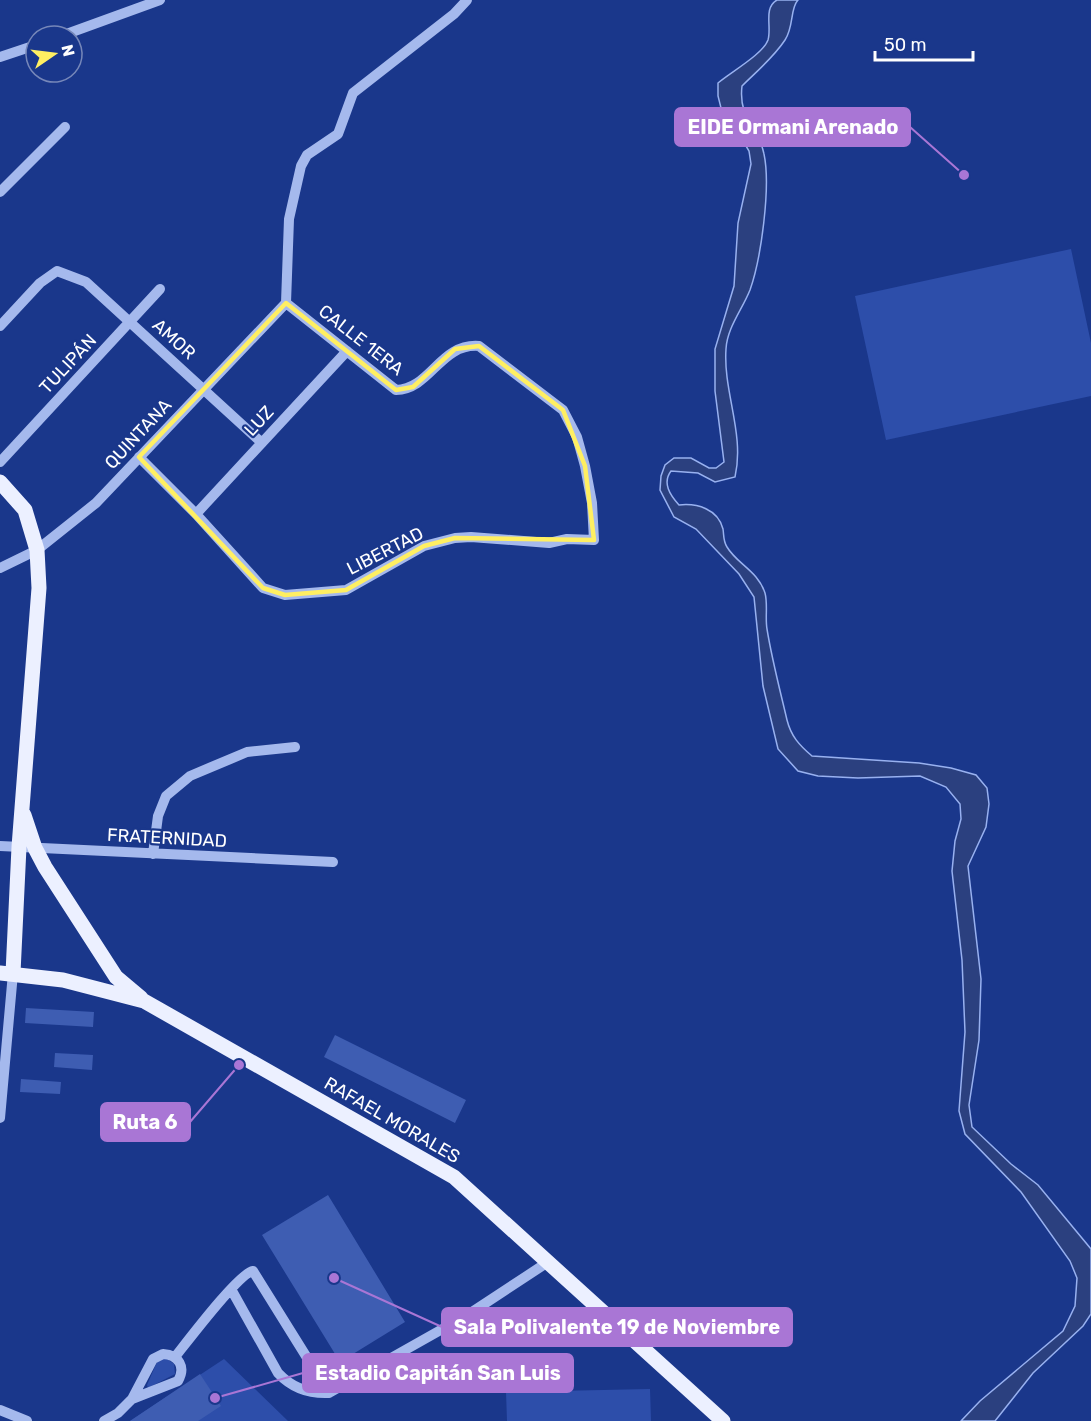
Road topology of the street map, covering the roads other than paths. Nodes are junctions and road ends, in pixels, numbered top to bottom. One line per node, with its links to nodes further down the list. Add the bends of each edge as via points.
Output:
1 (160, 0): 3 (street)
2 (467, 0): 9 (street, via 353,93 338,134 307,155 289,219)
3 (84, 28)
4 (24, 49): 5 (street)
5 (0, 57)
6 (65, 127): 7 (street)
7 (0, 192)
8 (160, 289): 10 (street, TULIPÁN)
9 (286, 303): 12 (street, CALLE 1ERA); 13 (street, QUINTANA)
10 (130, 321): 11 (street, AMOR, via 86,282 57,272 40,283); 13 (street, AMOR); 16 (street, TULIPÁN)
11 (0, 326)
12 (346, 351): 14 (street, LUZ); 19 (street, CALLE 1ERA, via 396,390 404,390 413,387 455,350 479,346 563,410 577,437 585,466)
13 (204, 388): 14 (street, AMOR); 15 (street, QUINTANA)
14 (262, 443): 18 (street, LUZ)
15 (139, 457): 18 (street, LIBERTAD); 20 (street, QUINTANA, via 96,503)
16 (0, 462)
17 (0, 482): 20 (main road, via 25,510)
18 (196, 514): 19 (street, LIBERTAD, via 263,588 285,595 346,590 424,546 455,538 549,543)
19 (594, 540)
20 (37, 550): 21 (street, QUINTANA); 23 (main road, via 39,588)
21 (0, 568)
22 (295, 747): 27 (street, via 248,752 190,776 166,796 158,816)
23 (22, 810): 25 (main road); 26 (main road)
24 (0, 846): 25 (street, FRATERNIDAD)
25 (19, 848): 26 (street, FRATERNIDAD); 29 (main road)
26 (35, 848): 27 (street, FRATERNIDAD); 30 (main road, via 116,977)
27 (153, 854): 28 (street, FRATERNIDAD)
28 (333, 862)
29 (6, 973): 30 (main road, RAFAEL MORALES, via 63,980); 31 (street)
30 (144, 1001): 32 (main road, RAFAEL MORALES, via 454,1177)
31 (0, 1118)
32 (548, 1262): 35 (street, via 469,1314); 40 (main road, RAFAEL MORALES)
33 (231, 1289): 34 (street); 35 (street, via 278,1373 289,1384 318,1394); 35 (street, via 246,1273 254,1272)
34 (175, 1357): 36 (street, via 163,1354 153,1359); 36 (street, via 181,1367 178,1381)
35 (328, 1393)
36 (132, 1399): 39 (street)
37 (3, 1414): 38 (street)
38 (27, 1421)
39 (105, 1421)
40 (723, 1421)

